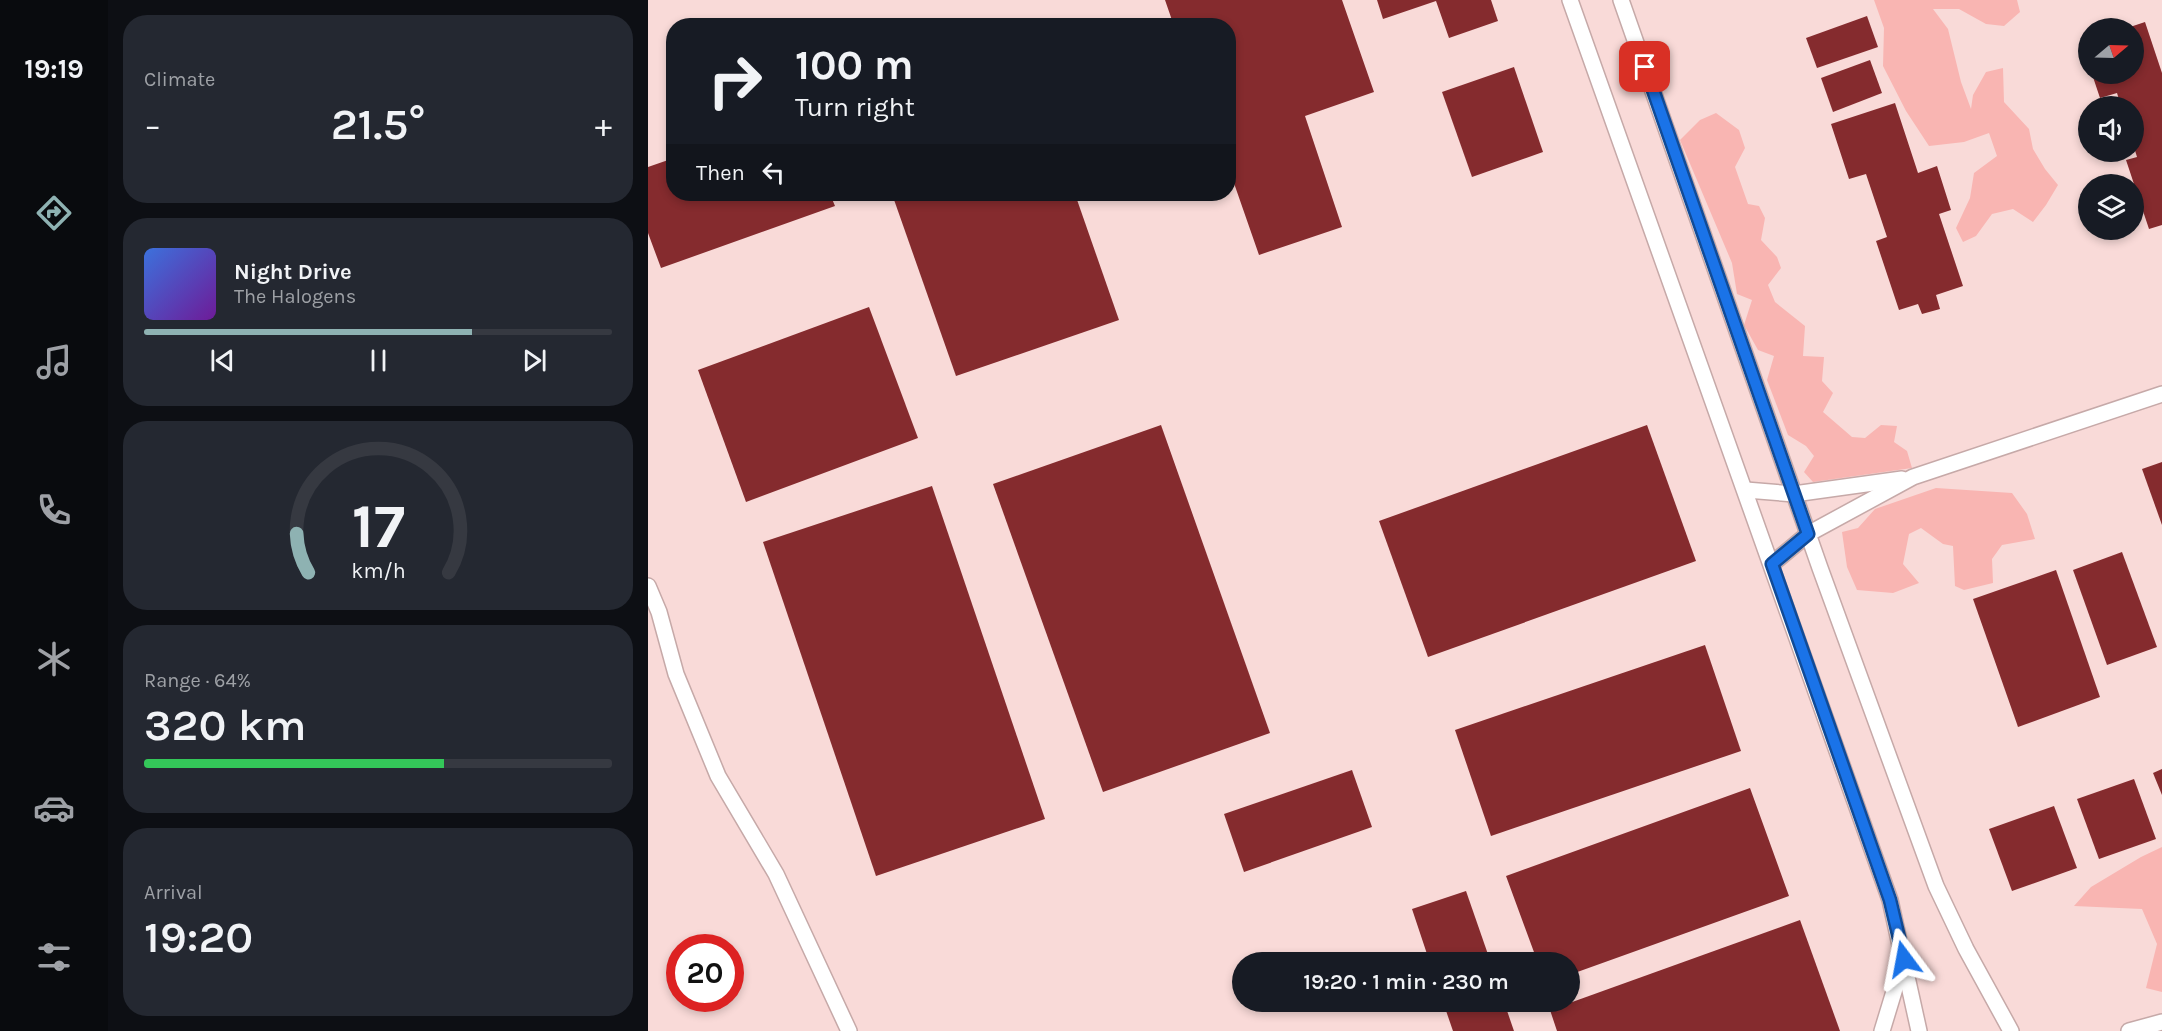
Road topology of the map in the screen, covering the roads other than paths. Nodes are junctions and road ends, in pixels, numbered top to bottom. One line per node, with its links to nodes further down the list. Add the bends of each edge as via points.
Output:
1 (1570, 0): 5 (lane)
2 (1621, 0): 6 (lane)
3 (2162, 394): 4 (lane)
4 (1913, 477): 6 (lane); 7 (lane)
5 (1746, 490): 6 (lane); 8 (lane)
6 (1794, 494): 7 (lane)
7 (1808, 534): 8 (lane); 15 (lane, via 1936,886)
8 (1772, 564): 10 (lane, via 1890,900)
9 (648, 586): 12 (lane, via 676,675 718,776 776,874)
10 (1904, 959): 13 (lane); 14 (lane)
11 (2162, 1023): 16 (lane)
12 (849, 1031)
13 (1882, 1031)
14 (1919, 1031)
15 (2012, 1031)
16 (2129, 1031)

